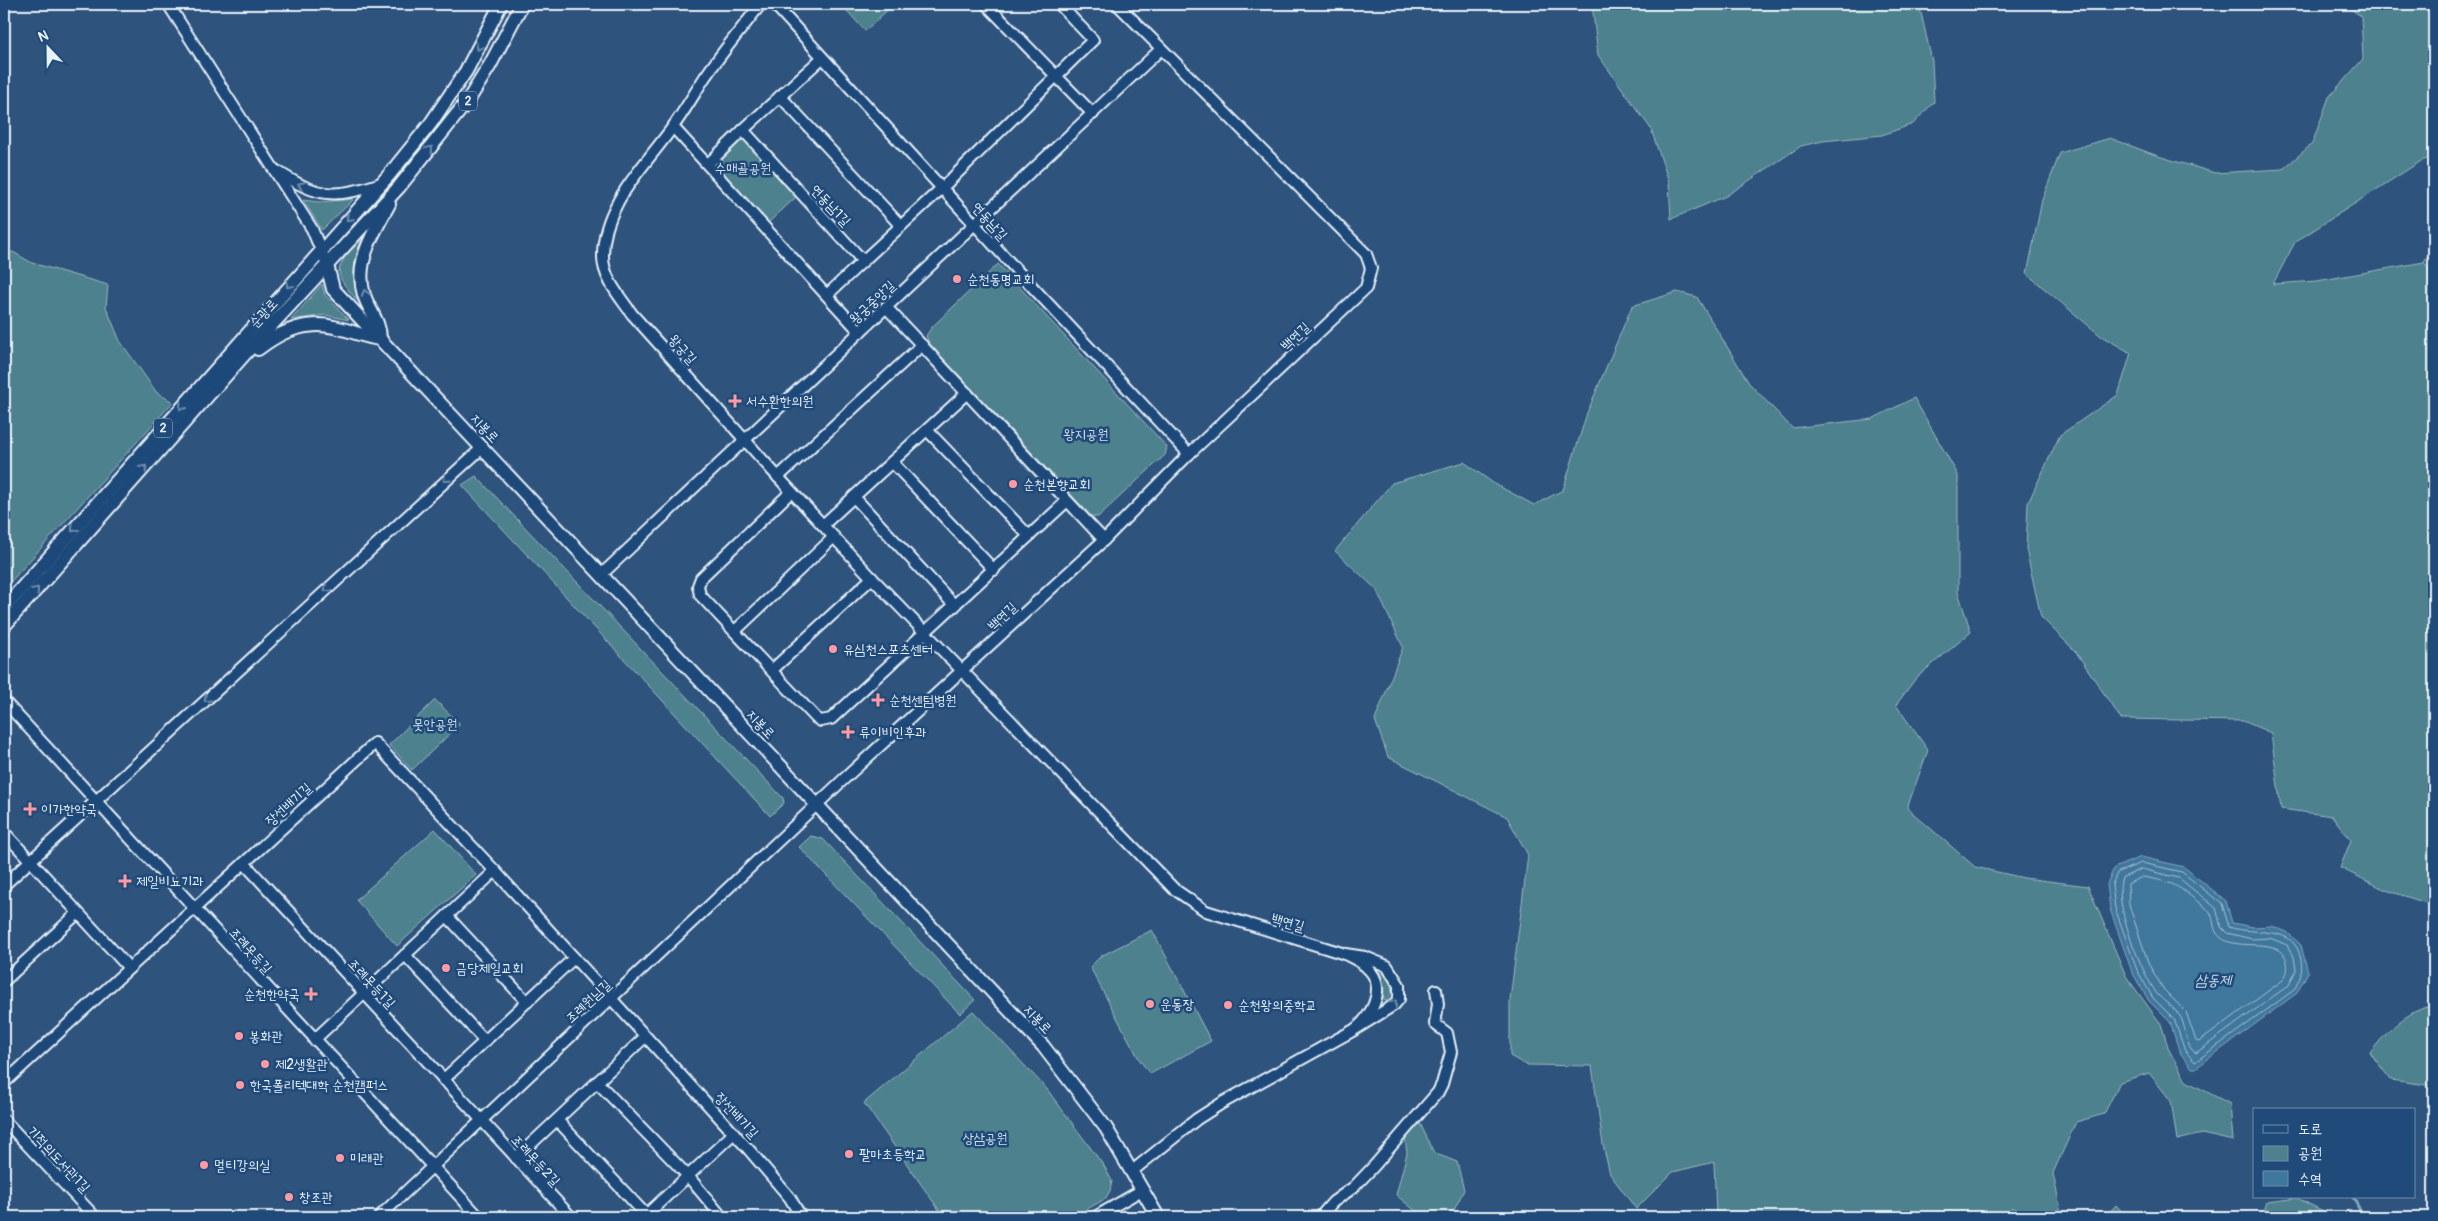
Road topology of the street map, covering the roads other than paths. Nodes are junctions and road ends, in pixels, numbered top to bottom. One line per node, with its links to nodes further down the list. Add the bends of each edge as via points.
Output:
1 (168, 4): 17 (street)
2 (501, 4): 18 (main road, 순광로 / 2, one-way to 18, via 466,71 431,123)
3 (522, 4): 19 (main road, 순광로 / 2, one-way to 3, via 469,99)
4 (761, 4): 14 (street, 왕궁길, via 706,75)
5 (774, 4): 10 (street, 연동남길)
6 (986, 4): 11 (street)
7 (1058, 4): 11 (street, via 1093,40)
8 (1117, 4): 9 (street, 백연길)
9 (1161, 49): 13 (street, 왕궁중앙길); 36 (street, 백연길, via 1366,254 1371,268 1366,288)
10 (822, 58): 12 (street); 20 (street, 연동남길)
11 (1056, 76): 13 (street); 20 (street)
12 (780, 96): 15 (street); 22 (street)
13 (1093, 114): 21 (street, 왕궁중앙길)
14 (673, 127): 16 (street); 34 (street, 왕궁길, via 630,181 617,204 605,233 603,259 610,282 632,314)
15 (743, 130): 16 (street); 24 (street, 연동남1길)
16 (708, 164): 26 (street)
17 (273, 169): 18 (street, one-way to 17, via 355,192 318,192 294,183); 23 (street)
18 (381, 183): 23 (main road, 순광로 / 2, one-way to 23)
19 (399, 187): 25 (main road, 순광로 / 2); 29 (main road, one-way to 19, via 380,326 364,296 361,264 368,244)
20 (942, 188): 21 (street, 연동남길); 22 (street)
21 (975, 224): 27 (street, 왕궁중앙길); 36 (street, 연동남길)
22 (901, 226): 24 (street)
23 (322, 248): 25 (street); 50 (main road, 순광로 / 2, one-way to 50)
24 (863, 260): 26 (street)
25 (327, 265): 29 (main road, 지봉로, via 332,289); 31 (main road, 순광로 / 2)
26 (827, 295): 28 (street)
27 (886, 307): 28 (street, 왕궁중앙길); 30 (street)
28 (860, 332): 34 (street, 왕궁중앙길)
29 (380, 338): 31 (main road, via 366,338 333,326 314,325 292,328); 35 (main road, 지봉로)
30 (922, 345): 32 (street); 38 (street)
31 (243, 356): 51 (main road, 순광로 / 2, one-way to 31)
32 (966, 393): 33 (street); 41 (street)
33 (927, 430): 37 (street); 43 (street)
34 (745, 440): 38 (street, 왕궁길); 47 (street, 왕궁중앙길)
35 (483, 447): 47 (main road, 지봉로); 57 (street, one-way to 57)
36 (1189, 454): 45 (street, 백연길)
37 (892, 462): 40 (street); 46 (street)
38 (778, 477): 39 (street, 왕궁길)
39 (791, 492): 42 (street, 왕궁길); 52 (street, via 698,582 700,594)
40 (854, 497): 42 (street); 49 (street)
41 (1066, 501): 43 (street); 45 (street)
42 (823, 525): 44 (street, 왕궁길)
43 (1029, 536): 46 (street)
44 (834, 537): 48 (street, 왕궁길); 52 (street)
45 (1104, 540): 55 (street, 백연길)
46 (994, 570): 49 (street)
47 (601, 575): 58 (main road, 지봉로)
48 (872, 578): 53 (street, 왕궁길); 54 (street)
49 (955, 606): 53 (street)
50 (4, 608)
51 (4, 626)
52 (735, 631): 54 (street)
53 (925, 632): 54 (street, via 828,721 816,718); 55 (street, 왕궁길)
54 (772, 670)
55 (962, 672): 58 (street, 백연길); 67 (street, 백연길, via 1161,877 1190,901 1230,919)
56 (4, 700): 57 (street, 조례못등길)
57 (97, 800): 60 (street); 64 (street, 조례못등길)
58 (816, 805): 74 (street, 조례원님길); 89 (main road, 지봉로, via 1054,1059 1106,1128)
59 (4, 832): 60 (street)
60 (30, 861): 63 (street); 65 (street)
61 (244, 863): 62 (street, 장선배기길, via 375,743); 64 (street, 장선배기길); 73 (street, 조례못등1길)
62 (495, 871): 66 (street); 69 (street, 장선배기길)
63 (4, 885)
64 (194, 908): 70 (street, 장선배기길); 78 (street, 조례못등길)
65 (78, 913): 70 (street); 71 (street)
66 (447, 916): 68 (street); 75 (street)
67 (1345, 954): 76 (street, 백연길, via 1370,970 1377,990 1372,1010); 76 (street, 백연길, one-way to 67, via 1394,1005 1400,991 1387,966 1366,957)
68 (405, 955): 73 (street); 79 (street)
69 (574, 958): 74 (street, 장선배기길); 75 (street)
70 (129, 968): 82 (street, 장선배기길)
71 (4, 982)
72 (1436, 990): 101 (street, via 1435,1024 1446,1033 1450,1044 1450,1060 1442,1084 1374,1166 1354,1187 1332,1202)
73 (363, 993): 78 (street); 80 (street, 조례못등1길)
74 (610, 999): 77 (street, 장선배기길); 85 (street, 조례원님길)
75 (527, 1002): 79 (street)
76 (1354, 1030): 89 (street, 백연길, via 1222,1103 1197,1119)
77 (645, 1037): 81 (street); 86 (street, 장선배기길)
78 (314, 1040): 88 (street, 조례못등길)
79 (485, 1041): 80 (street)
80 (444, 1080): 85 (street, 조례못등1길)
81 (597, 1082): 84 (street); 90 (street)
82 (4, 1083)
83 (4, 1120): 93 (street, 기적의도서관1길)
84 (557, 1120): 87 (street); 96 (street)
85 (481, 1121): 87 (street, 조례못등2길); 88 (street, 조례원님길)
86 (734, 1133): 90 (street); 98 (street, 장선배기길, via 769,1171)
87 (516, 1158): 95 (street, 조례못등2길)
88 (433, 1166): 92 (street, 조례원님길); 94 (street, 조례못등길)
89 (1132, 1172): 91 (main road, 지봉로)
90 (688, 1176): 96 (street); 97 (street)
91 (1142, 1190): 99 (street); 100 (main road, 지봉로)
92 (384, 1216)
93 (95, 1217)
94 (479, 1217)
95 (571, 1217)
96 (646, 1217)
97 (722, 1217)
98 (801, 1217)
99 (1095, 1217)
100 (1158, 1217)
101 (1320, 1217)

